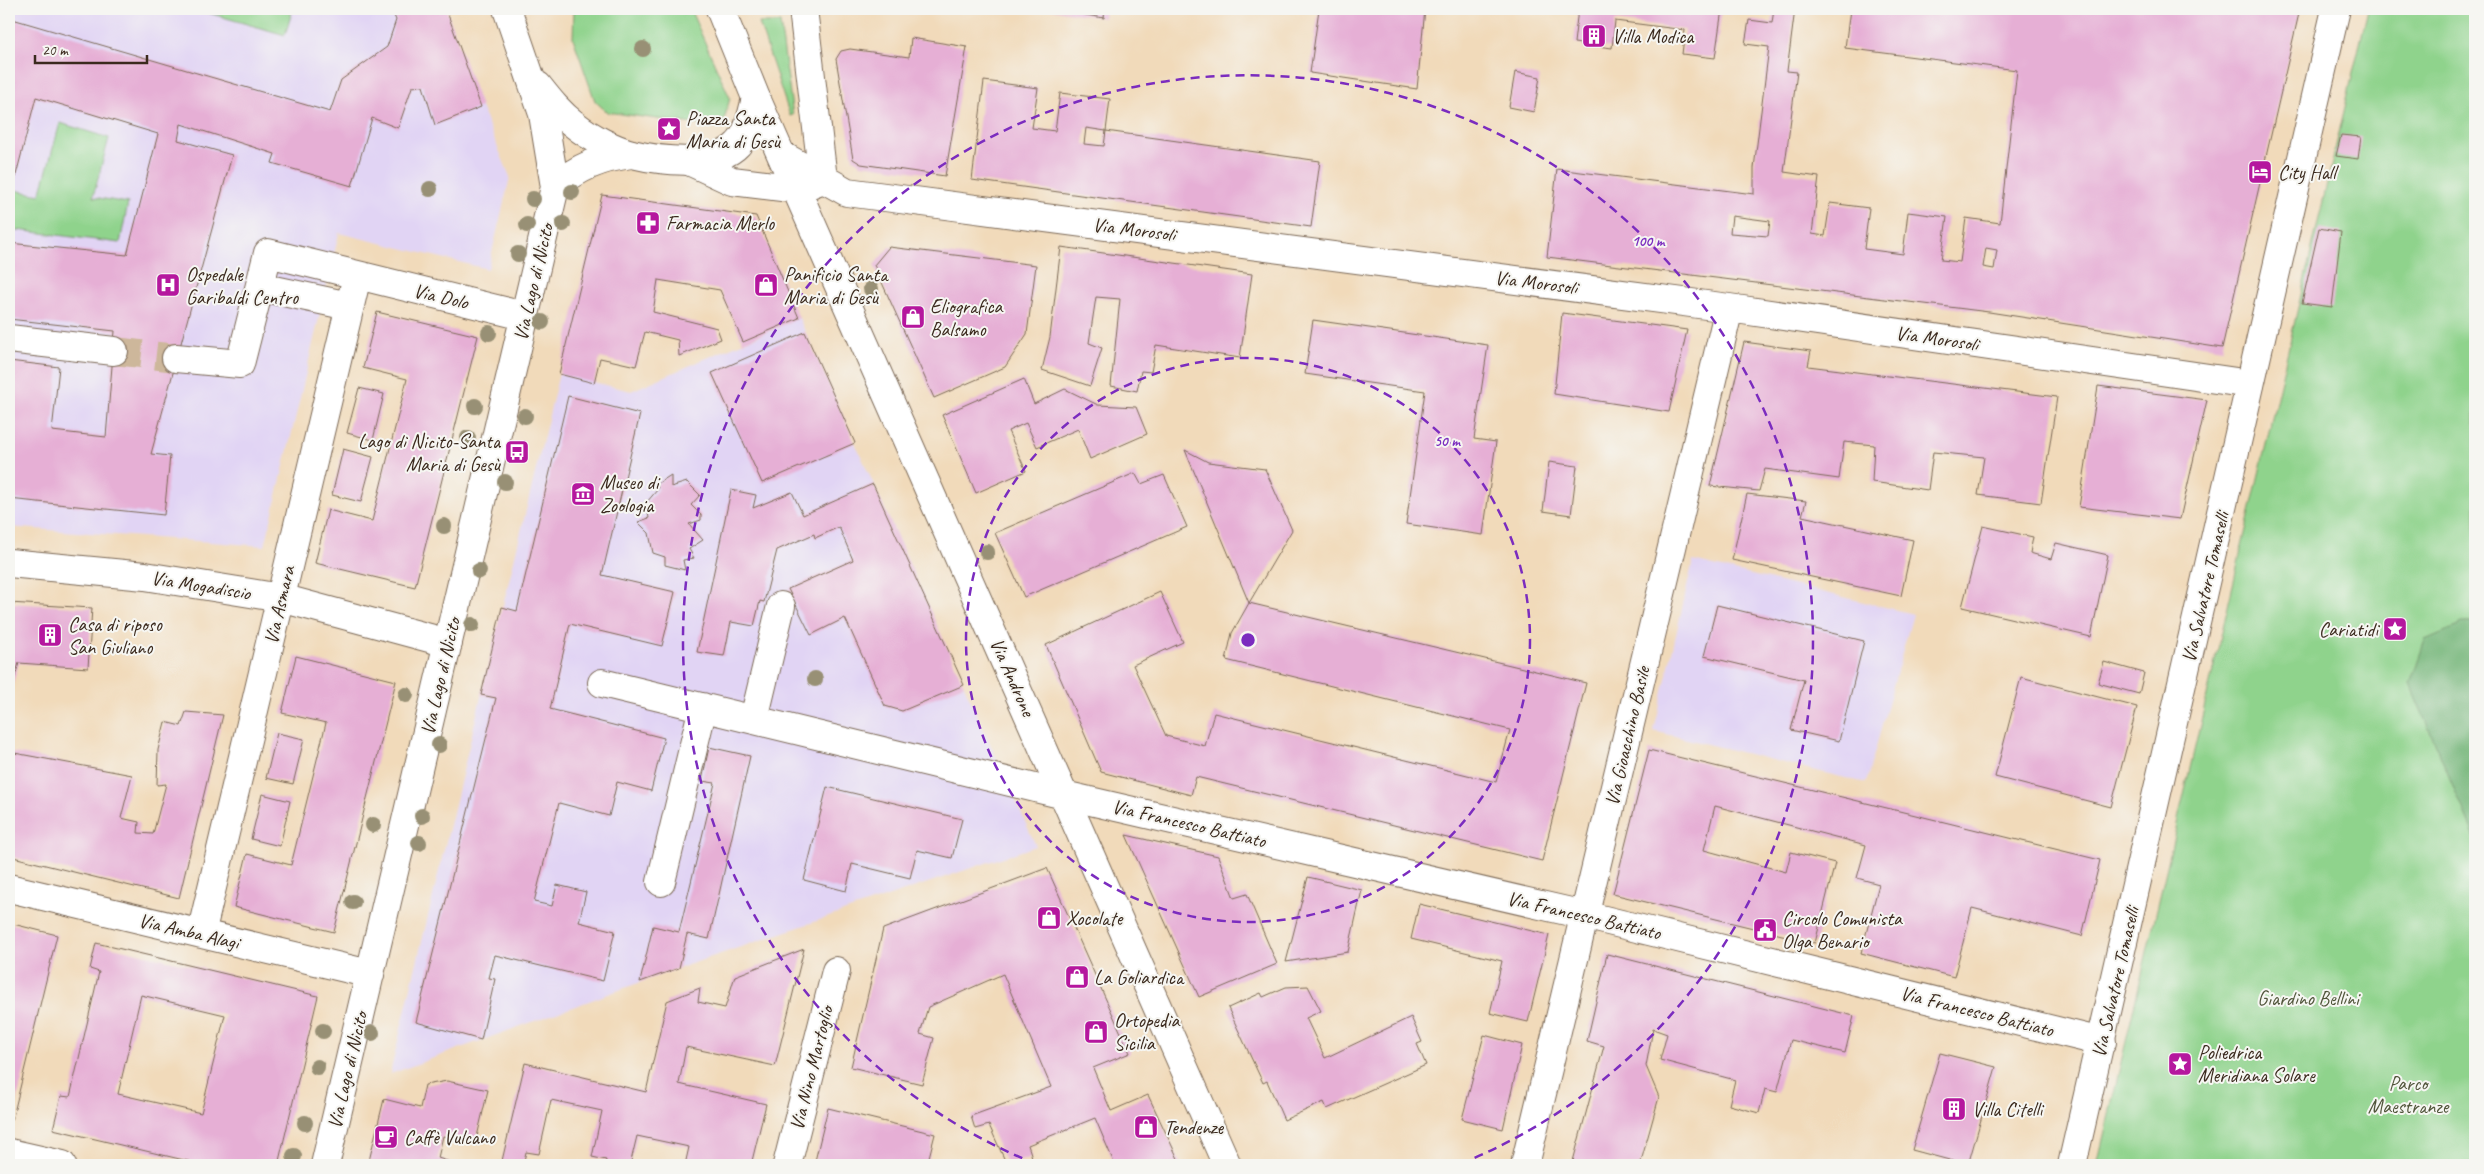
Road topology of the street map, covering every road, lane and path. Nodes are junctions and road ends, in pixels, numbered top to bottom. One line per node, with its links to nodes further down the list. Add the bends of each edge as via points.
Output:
1 (507, 9): 5 (street)
2 (720, 9): 6 (street, Via Androne)
3 (803, 9): 10 (street)
4 (2336, 9): 21 (street, Via Salvatore Tomaselli)
5 (532, 79): 7 (street, via 575,125 602,142); 11 (street, via 543,114)
6 (756, 98): 8 (street, Via Androne); 9 (street, via 747,129 738,144 721,155)
7 (632, 154): 9 (street); 11 (street, via 590,163)
8 (783, 156): 10 (street, Via Morosoli); 12 (street, Via Androne)
9 (690, 162): 12 (street, via 732,181)
10 (823, 179): 12 (street); 16 (street, Via Morosoli, via 847,192)
11 (555, 186): 17 (street, Via Lago di Nicito)
12 (798, 190): 29 (street, Via Androne)
13 (356, 276): 14 (street, Via Dolo, via 268,253); 15 (street, Via Asmara); 17 (street, Via Dolo)
14 (260, 287): 15 (street); 20 (street, via 240,364)
15 (349, 306): 23 (street, Via Asmara)
16 (1729, 308): 21 (street, Via Morosoli); 32 (street, Via Gioacchino Basile)
17 (524, 316): 25 (street, Via Lago di Nicito)
18 (9, 339): 19 (street)
19 (114, 352)
20 (176, 358)
21 (2250, 384): 36 (street, Via Salvatore Tomaselli)
22 (9, 564): 23 (street, Via Mogadiscio, via 145,576)
23 (280, 598): 25 (street, Via Mogadiscio); 33 (street, Via Asmara)
24 (781, 606): 28 (street)
25 (448, 643): 35 (street, Via Lago di Nicito)
26 (602, 683): 27 (street, Via Francesco Battiato)
27 (703, 707): 28 (street, Via Francesco Battiato); 30 (street)
28 (754, 719): 29 (street, Via Francesco Battiato)
29 (1064, 795): 32 (street, Via Francesco Battiato); 41 (street, Via Androne)
30 (661, 882)
31 (9, 888): 33 (street, Via Amba Alagi)
32 (1584, 915): 36 (street, Via Francesco Battiato); 42 (street, Via Gioacchino Basile)
33 (201, 934): 35 (street, Via Amba Alagi)
34 (836, 971): 40 (street, Via Nino Martoglio)
35 (370, 974): 39 (street, Via Lago di Nicito)
36 (2102, 1042): 43 (street, Via Salvatore Tomaselli)
37 (9, 1153): 38 (street)
38 (62, 1165)
39 (325, 1165)
40 (787, 1165)
41 (1227, 1165)
42 (1525, 1165)
43 (2072, 1165)

